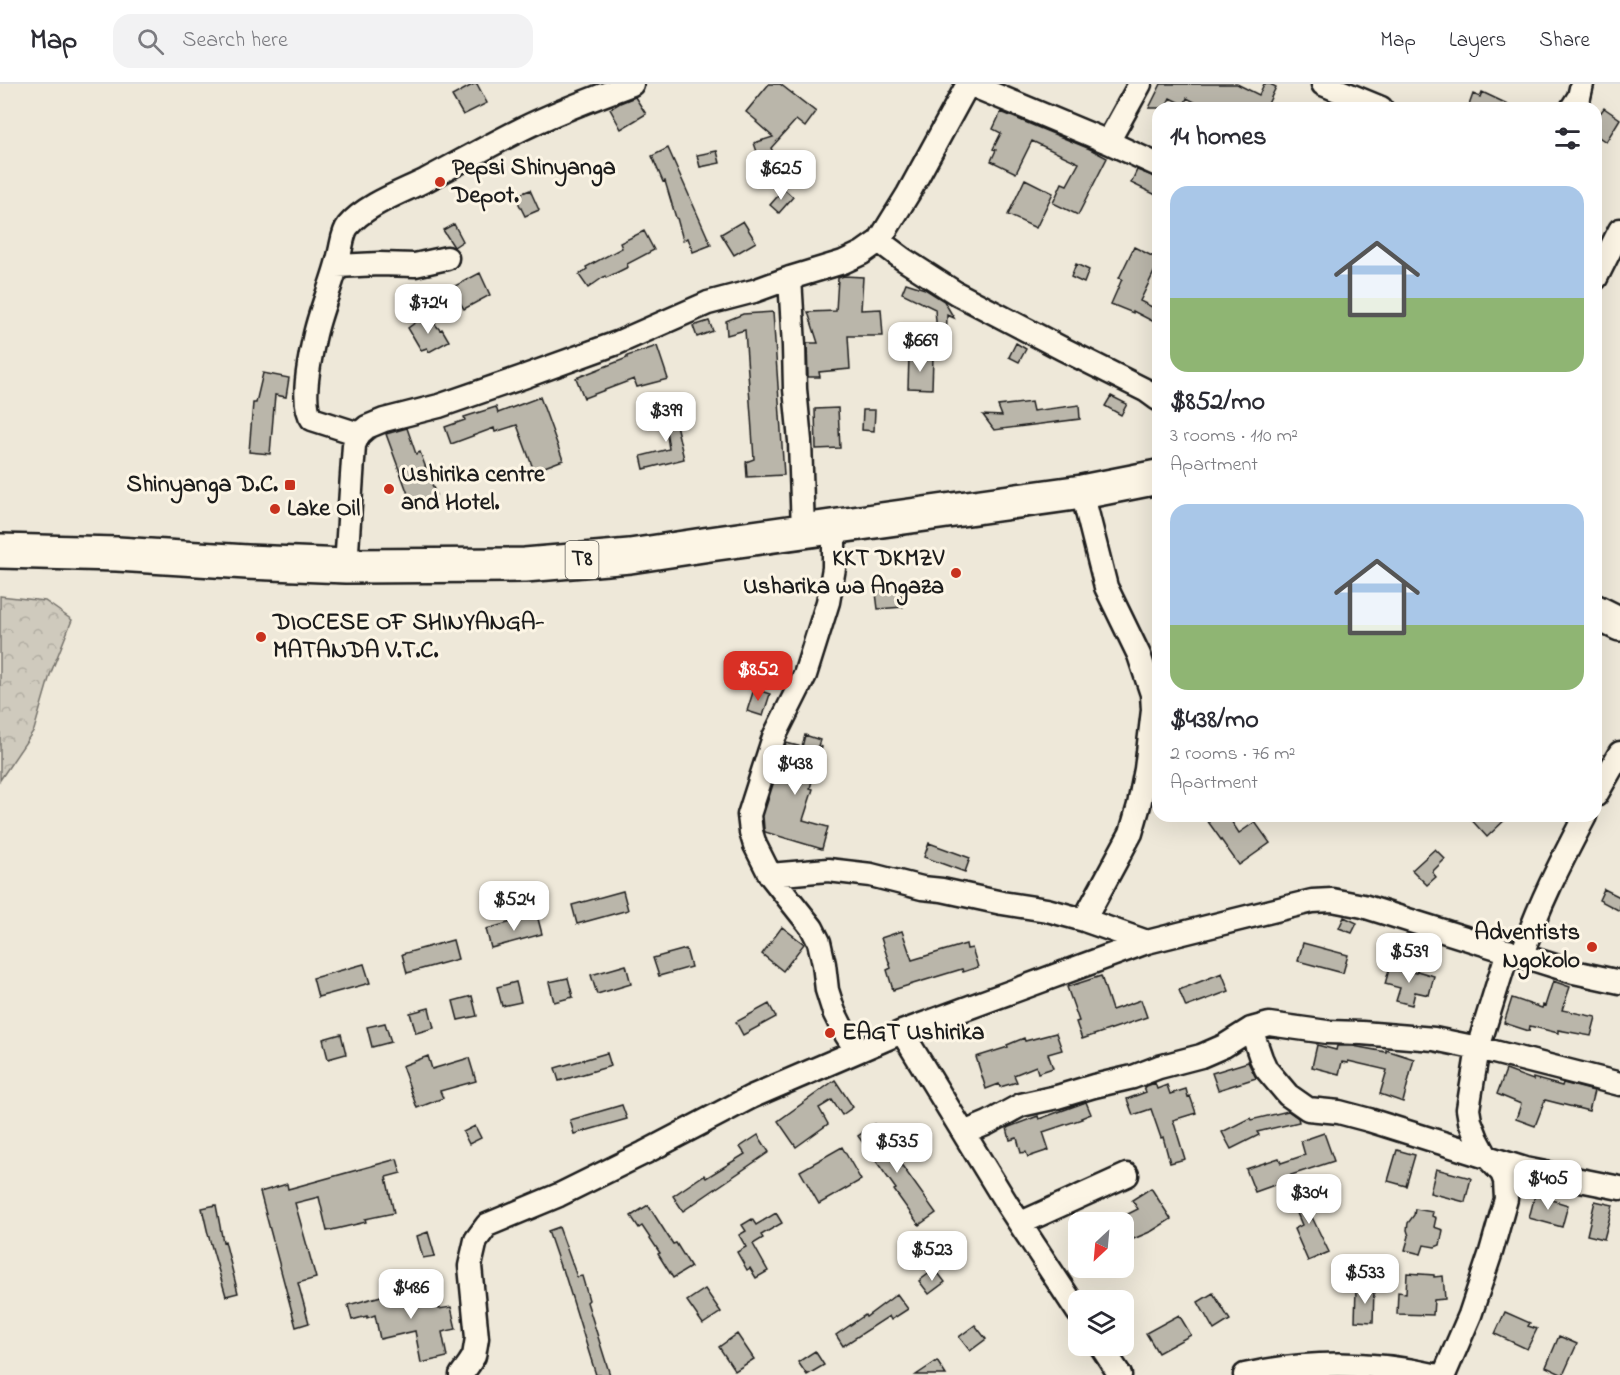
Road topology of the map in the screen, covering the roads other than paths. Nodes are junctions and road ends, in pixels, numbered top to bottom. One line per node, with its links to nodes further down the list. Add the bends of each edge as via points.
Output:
1 (632, 84): 13 (street, via 523,128 382,201 345,228)
2 (968, 84): 8 (street); 11 (street)
3 (1140, 84): 8 (street)
4 (1323, 84): 6 (street)
5 (1582, 84): 7 (street)
6 (1366, 102)
7 (1576, 102)
8 (1108, 142): 9 (street)
9 (1152, 162)
10 (1620, 230): 14 (street)
11 (879, 241): 15 (street, via 843,262); 16 (street, via 956,293)
12 (447, 258): 13 (street, via 415,266)
13 (337, 266): 17 (street, via 316,331 307,413 316,421)
14 (1602, 266)
15 (790, 278): 17 (street, via 708,303 617,343 523,377 384,420); 21 (street)
16 (1152, 395)
17 (359, 434): 23 (street, via 353,454)
18 (1152, 478): 19 (highway, T8)
19 (1082, 492): 20 (highway, T8); 26 (street, via 1106,587 1139,656)
20 (834, 526): 21 (highway, T8); 31 (street, via 834,568 828,602 805,675 774,737 749,815 753,838)
21 (803, 531): 23 (highway, T8, via 630,556 525,565)
22 (0, 551): 23 (highway, T8)
23 (346, 566)
24 (1602, 615): 25 (highway)
25 (1620, 624)
26 (1152, 694)
27 (1152, 718): 32 (street, via 1146,769 1131,833)
28 (1620, 753): 29 (street)
29 (1602, 784)
30 (1582, 822): 34 (street)
31 (770, 875): 32 (street, via 828,870 872,875); 39 (street, via 819,942 834,1012)
32 (1084, 920): 33 (street)
33 (1147, 942): 34 (street, via 1312,901 1332,900); 37 (street)
34 (1515, 953): 35 (street); 38 (street)
35 (1620, 982)
36 (1251, 1029): 38 (street, via 1269,1024 1434,1039); 41 (street, via 1200,1056 1021,1105); 42 (street, via 1266,1069 1288,1095 1308,1109 1339,1112)
37 (902, 1032): 39 (street); 41 (street)
38 (1478, 1048): 40 (street); 42 (street, via 1468,1109)
39 (856, 1050): 48 (street, via 751,1097 559,1195 488,1225 476,1240 470,1266 477,1338 474,1356)
40 (1620, 1084)
41 (964, 1133): 45 (street)
42 (1486, 1156): 44 (street, via 1525,1169); 52 (street, via 1506,1181 1506,1199 1470,1315)
43 (1127, 1175): 45 (street)
44 (1620, 1188)
45 (1020, 1223): 46 (street)
46 (1068, 1297)
47 (1108, 1356): 49 (street)
48 (461, 1375)
49 (1120, 1375)
50 (1245, 1375): 51 (street, via 1300,1366 1341,1365)
51 (1433, 1375)
52 (1444, 1375)

